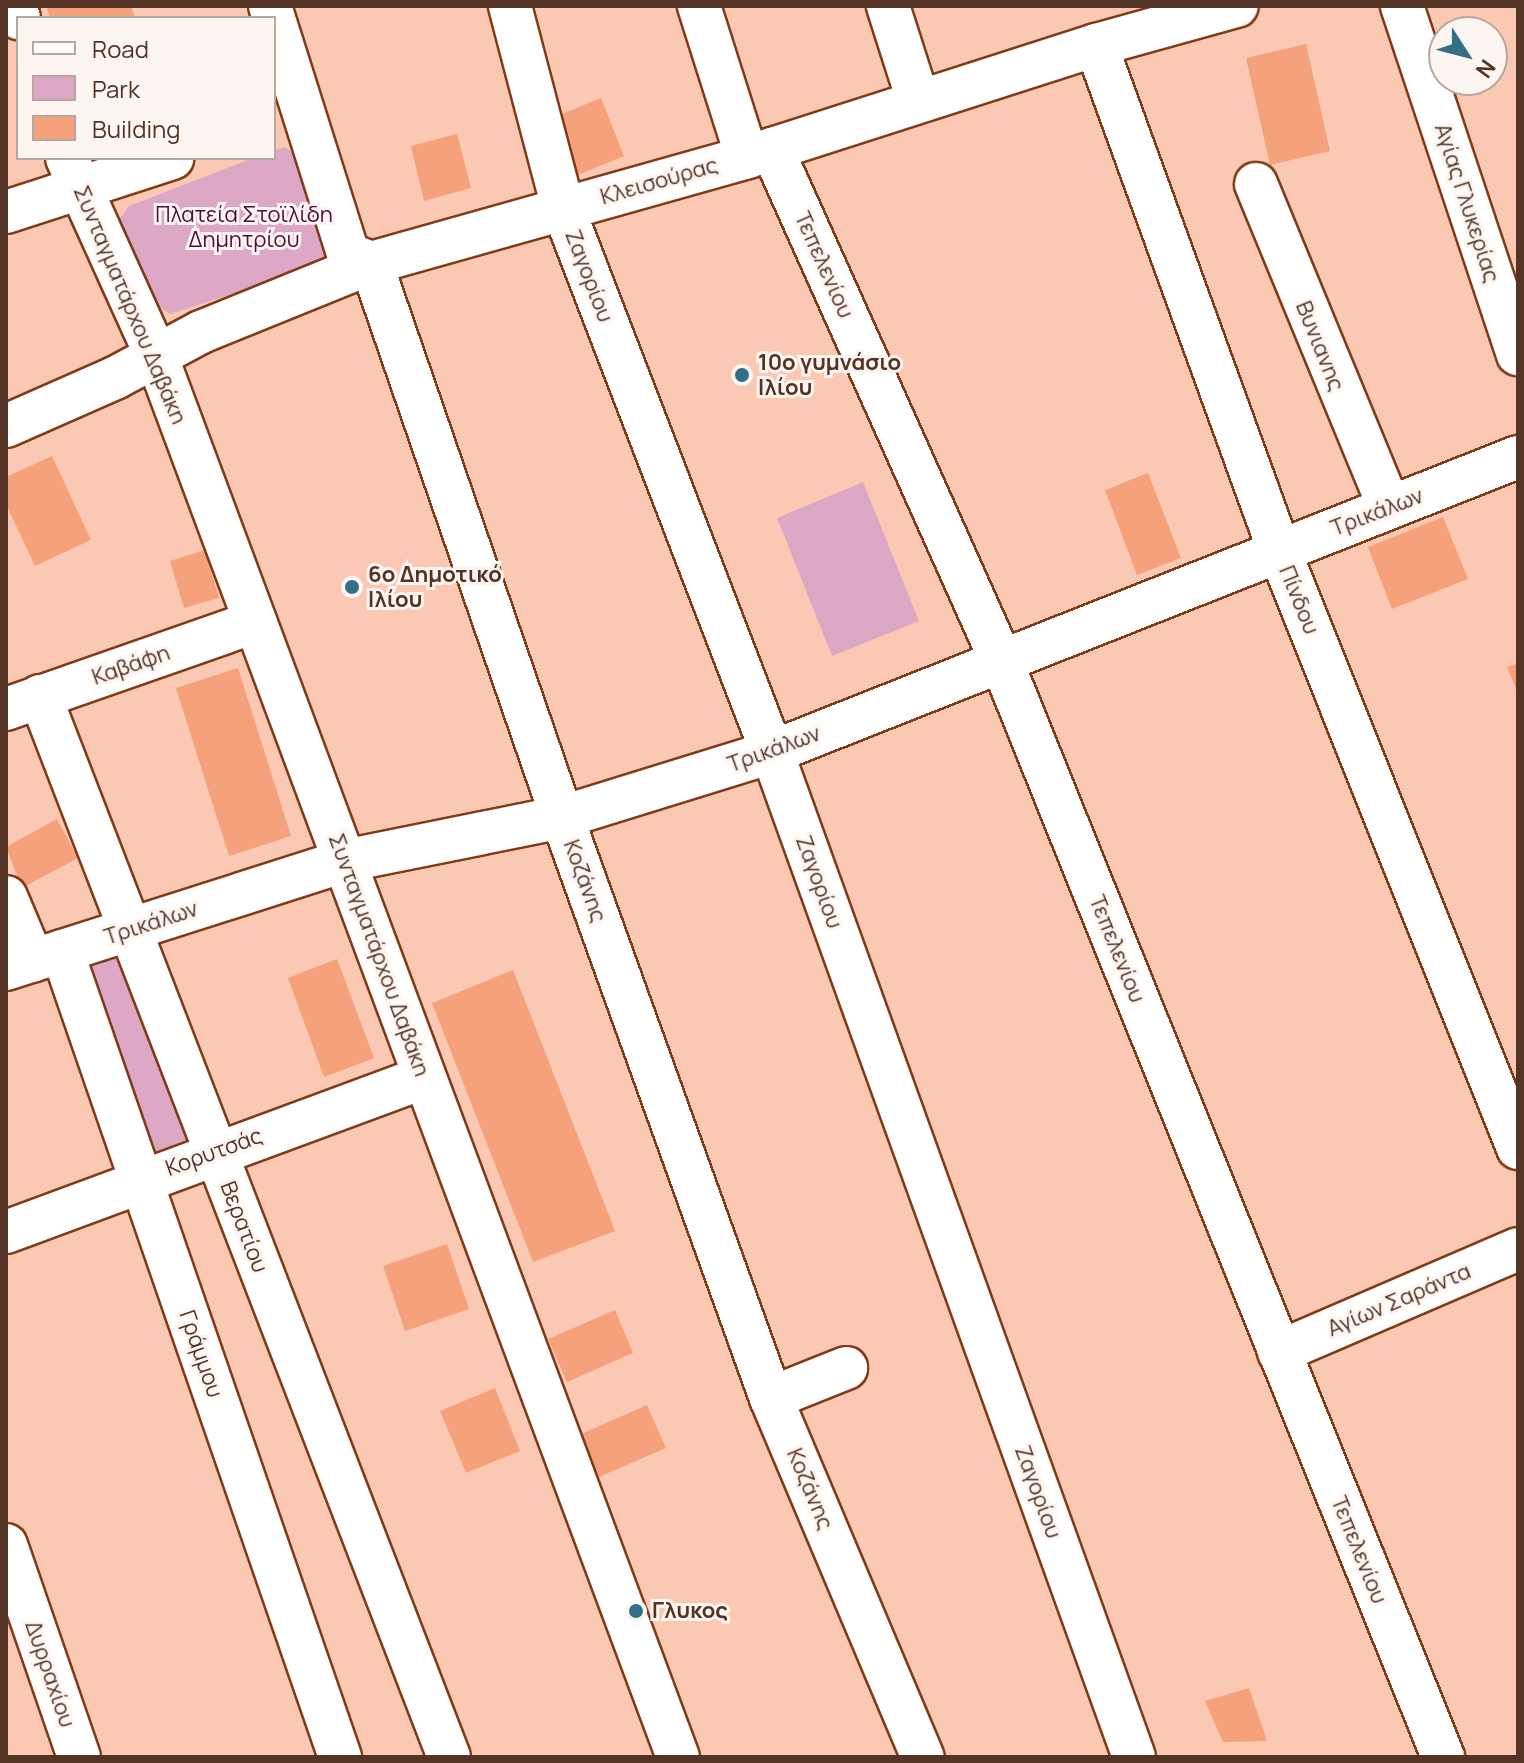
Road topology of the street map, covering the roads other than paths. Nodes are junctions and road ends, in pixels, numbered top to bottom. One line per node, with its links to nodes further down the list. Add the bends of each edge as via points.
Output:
1 (510, 6): 15 (street, Ζαγορίου)
2 (699, 6): 11 (street, Τεπελενίου)
3 (888, 6): 9 (street)
4 (1237, 6): 6 (street, Κλεισούρας)
5 (1402, 6): 18 (street, Αγίας Γλυκερίας)
6 (1135, 19): 8 (street, Κλεισούρας)
7 (276, 42): 10 (street)
8 (1096, 45): 9 (street, Κλεισούρας); 23 (street, Πίνδου)
9 (918, 100): 11 (street, Κλεισούρας)
10 (289, 119): 17 (street, via 348,254)
11 (760, 153): 15 (street, Κλεισούρας); 25 (street, Τεπελενίου)
12 (159, 160): 13 (street)
13 (73, 173): 16 (street); 19 (street, Συνταγματάρχου Δαβάκη)
14 (1256, 184): 22 (street, Βυνιανης)
15 (563, 208): 17 (street, Κλεισούρας); 27 (street, Ζαγορίου)
16 (6, 212)
17 (371, 263): 19 (street, Κλεισούρας); 28 (street, Κοζάνης)
18 (1518, 354)
19 (156, 355): 20 (street, Κλεισούρας); 24 (street, Συνταγματάρχου Δαβάκη)
20 (6, 426)
21 (1518, 457): 22 (street, Τρικάλων)
22 (1389, 507): 23 (street, Τρικάλων)
23 (1279, 550): 25 (street, Τρικάλων); 34 (street, Πίνδου)
24 (255, 622): 26 (street, Καβάφη); 29 (street, Συνταγματάρχου Δαβάκη)
25 (1001, 660): 27 (street, Τρικάλων); 39 (street, Τεπελενίου)
26 (23, 703): 31 (street, Βερατίου)
27 (772, 752): 28 (street, Τρικάλων); 48 (street, Ζαγορίου)
28 (562, 817): 29 (street, Τρικάλων); 41 (street, Κοζάνης)
29 (344, 861): 31 (street, Τρικάλων); 33 (street, Συνταγματάρχου Δαβάκη)
30 (6, 897): 32 (street, Γράμμου)
31 (130, 930): 32 (street, Τρικάλων); 35 (street, Βερατίου)
32 (34, 960): 36 (street, Γράμμου)
33 (424, 1077): 35 (street, Κορυτσάς); 46 (street, Συνταγματάρχου Δαβάκη)
34 (1518, 1148)
35 (215, 1152): 36 (street, Κορυτσάς); 45 (street, Βερατίου)
36 (140, 1178): 37 (street, Κορυτσάς); 44 (street, Γράμμου)
37 (6, 1232)
38 (1518, 1249): 39 (street, Αγίων Σαράντα)
39 (1279, 1352): 49 (street, Τεπελενίου)
40 (846, 1368): 41 (street)
41 (771, 1398): 47 (street, Κοζάνης)
42 (6, 1545): 43 (street, Δυρραχίου)
43 (79, 1757)
44 (340, 1757)
45 (449, 1757)
46 (678, 1757)
47 (923, 1757)
48 (1134, 1757)
49 (1443, 1757)

